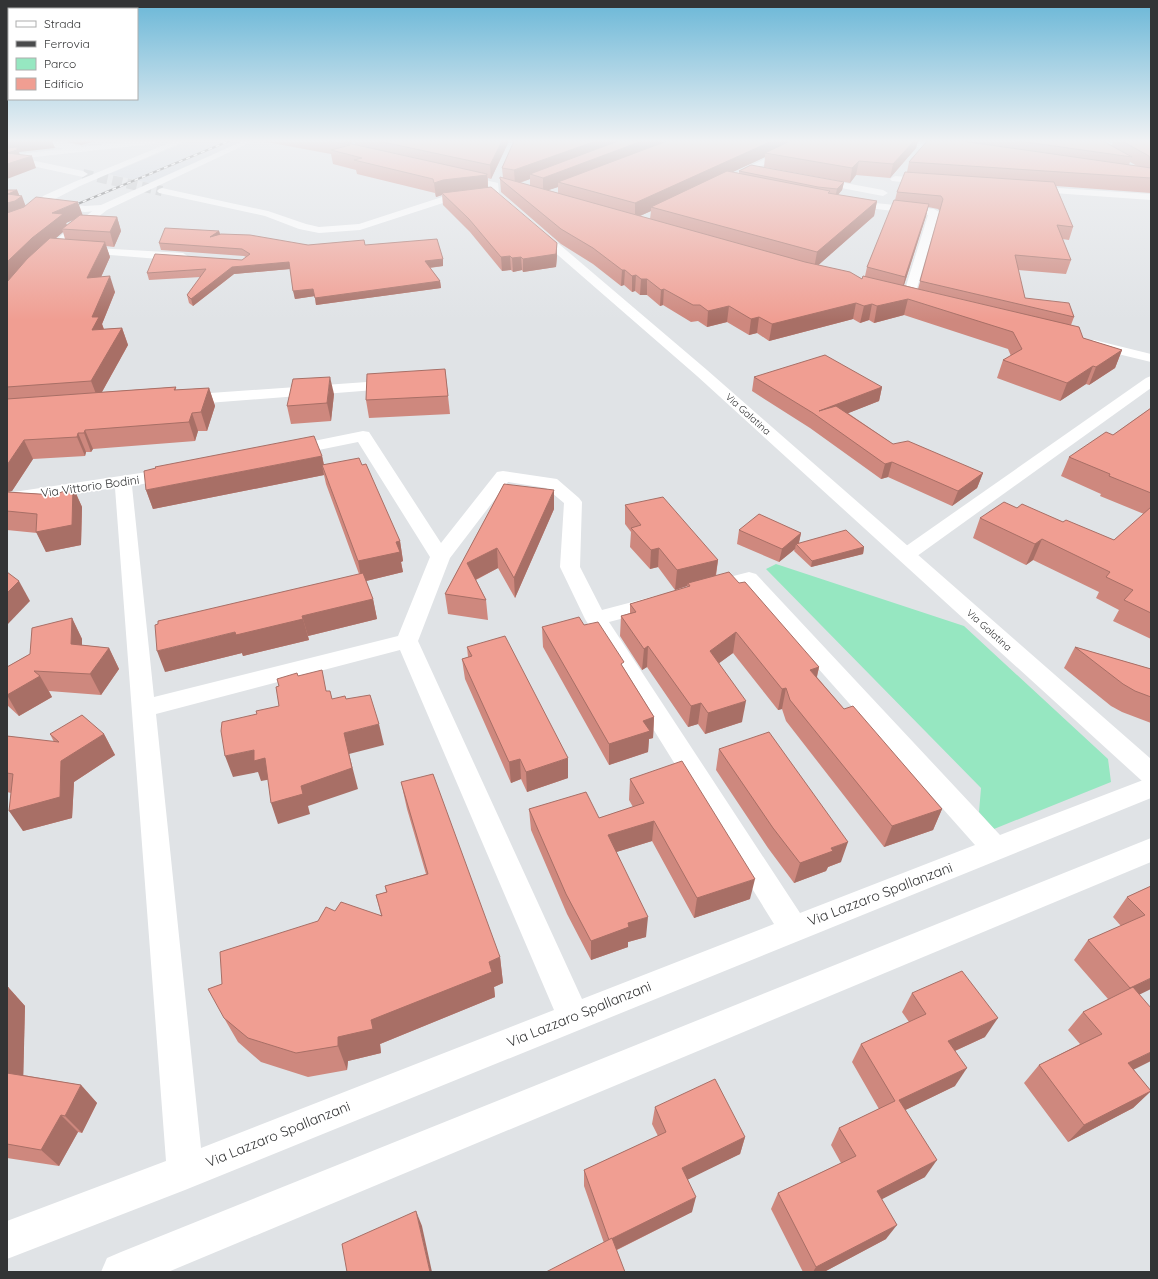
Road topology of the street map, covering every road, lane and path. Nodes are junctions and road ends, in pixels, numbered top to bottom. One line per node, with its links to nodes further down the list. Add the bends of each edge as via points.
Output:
1 (45, 201): 9 (street, via 39,207)
2 (120, 201): 9 (street)
3 (210, 201): 4 (street, via 268,214 319,230 360,227)
4 (440, 201)
5 (514, 201): 24 (street, Via Galatina)
6 (876, 201): 8 (street)
7 (832, 202): 8 (street)
8 (871, 206): 14 (street, via 934,212 904,298)
9 (104, 208): 10 (street)
10 (53, 248): 11 (street); 12 (street)
11 (196, 258)
12 (13, 279): 13 (street)
13 (7, 296)
14 (923, 302)
15 (1082, 341): 16 (street)
16 (1151, 358)
17 (1151, 381): 24 (street)
18 (409, 384): 19 (street)
19 (164, 401)
20 (270, 454): 25 (street, via 363,436)
21 (193, 469): 22 (street, Via Vittorio Bodini)
22 (123, 482): 23 (street, Via Vittorio Bodini); 28 (street)
23 (7, 498)
24 (906, 555): 29 (street, Via Galatina)
25 (440, 557): 26 (street, via 503,476 551,483 573,502 570,567); 27 (street)
26 (596, 619): 31 (street, via 749,578); 33 (street)
27 (407, 641): 28 (street); 34 (street)
28 (144, 708): 35 (street)
29 (1151, 774)
30 (1151, 787): 31 (street, Via Lazzaro Spallanzani)
31 (996, 850): 33 (street, Via Lazzaro Spallanzani)
32 (1151, 850): 37 (street)
33 (793, 928): 34 (street, Via Lazzaro Spallanzani)
34 (573, 1016): 35 (street, Via Lazzaro Spallanzani)
35 (185, 1172): 36 (street, Via Lazzaro Spallanzani)
36 (7, 1240)
37 (121, 1272)

